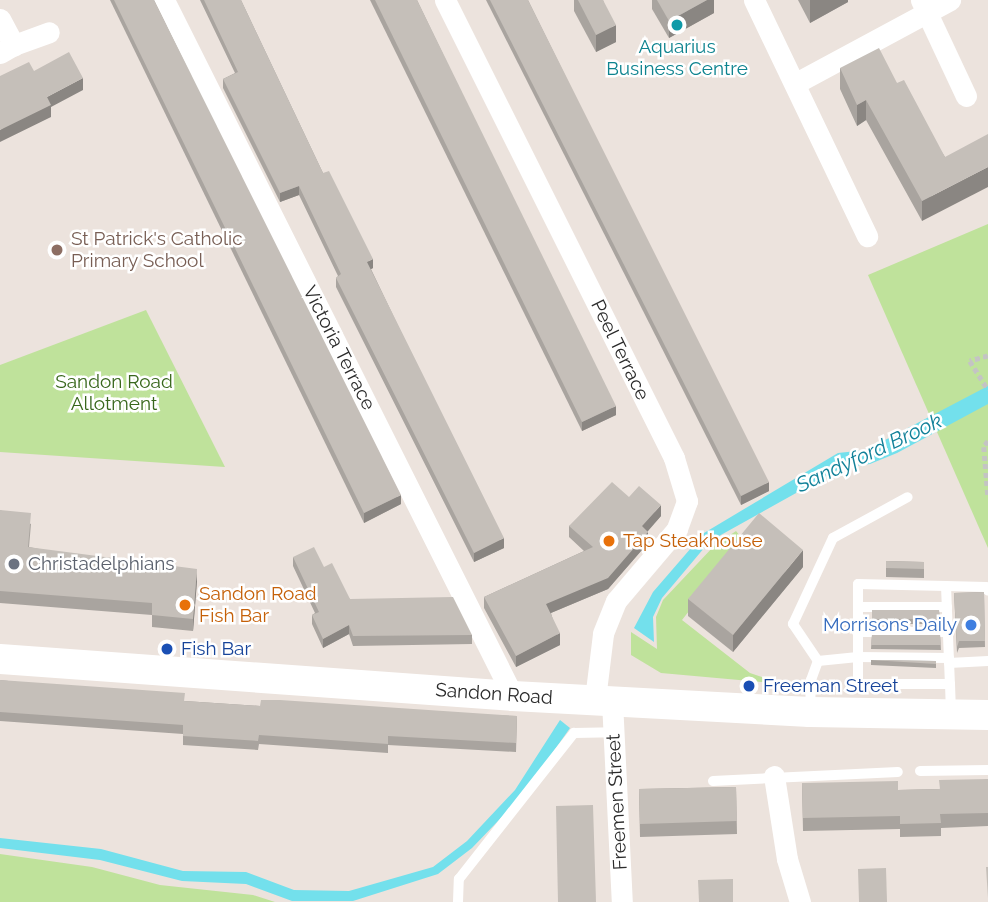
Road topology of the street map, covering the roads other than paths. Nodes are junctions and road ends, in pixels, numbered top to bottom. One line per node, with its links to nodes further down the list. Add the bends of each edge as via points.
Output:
1 (164, 0): 25 (street, Victoria Terrace)
2 (445, 0): 26 (street, Peel Terrace, via 674,458 687,501 677,529 616,601 603,634)
3 (754, 0): 9 (street)
4 (950, 0): 5 (street)
5 (925, 7): 9 (street); 10 (street)
6 (0, 19): 8 (street)
7 (49, 32): 8 (street)
8 (7, 49)
9 (796, 83): 11 (street)
10 (966, 96)
11 (866, 236)
12 (908, 497): 21 (lane, via 833,538 793,624)
13 (946, 586): 14 (lane, via 986,587); 15 (lane, via 858,584); 16 (lane)
14 (988, 591)
15 (858, 607): 16 (lane); 17 (lane)
16 (947, 607): 18 (lane)
17 (858, 632): 18 (lane); 19 (lane)
18 (948, 632): 22 (lane)
19 (858, 657): 21 (lane); 22 (lane); 24 (lane, via 858,684)
20 (0, 659): 25 (main road, Sandon Road)
21 (818, 661): 27 (lane, via 811,680)
22 (949, 661): 23 (lane); 24 (lane)
23 (988, 661)
24 (950, 684): 29 (lane)
25 (513, 696): 26 (main road, Sandon Road)
26 (604, 700): 27 (main road, Sandon Road); 30 (street, Freemen Street)
27 (810, 712): 29 (main road, Sandon Road)
28 (988, 715): 29 (main road, Sandon Road)
29 (952, 716)
30 (613, 732): 36 (lane, via 575,733 459,879); 37 (street, Freemen Street)
31 (920, 771): 32 (lane)
32 (988, 771)
33 (898, 772): 34 (lane)
34 (774, 776): 35 (lane); 38 (street, via 787,859)
35 (713, 781)
36 (458, 902)
37 (622, 902)
38 (800, 902)

